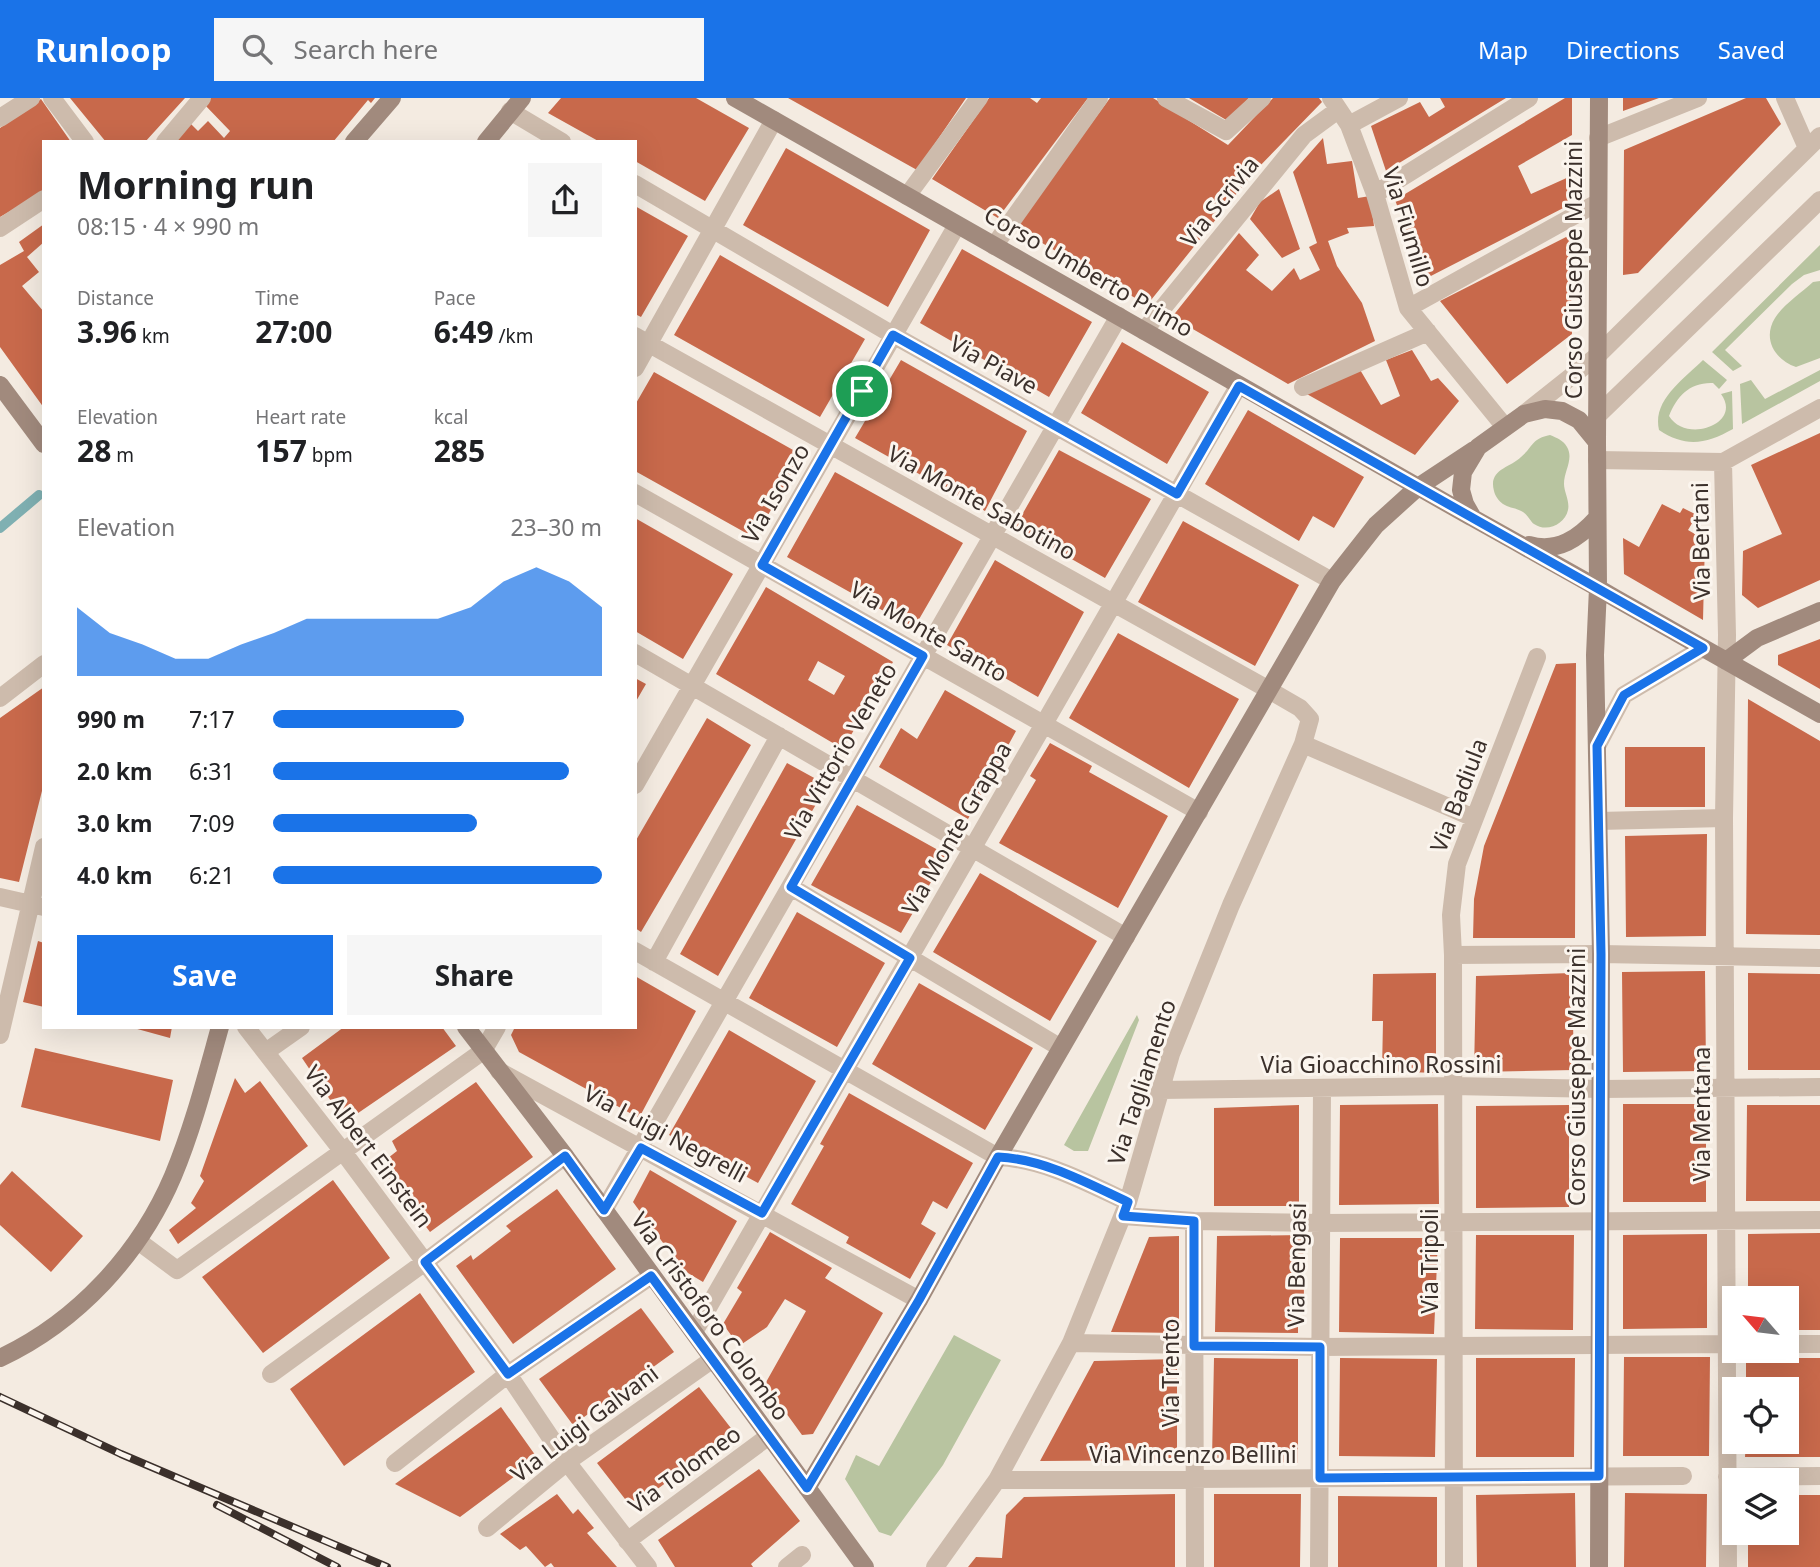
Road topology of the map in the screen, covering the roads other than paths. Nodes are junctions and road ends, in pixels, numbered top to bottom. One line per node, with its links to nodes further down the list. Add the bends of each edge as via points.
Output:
1 (31, 98): 17 (street)
2 (52, 98): 21 (street)
3 (202, 98): 22 (street)
4 (392, 98): 23 (street)
5 (735, 98): 18 (street, Corso Umberto Primo)
6 (979, 98): 29 (street)
7 (1099, 98): 36 (street)
8 (1166, 98): 9 (street, via 1226,131)
9 (1262, 98)
10 (1399, 98): 19 (street)
11 (1530, 98): 28 (street)
12 (1599, 98): 20 (street, Corso Giuseppe Mazzini)
13 (1698, 98): 20 (street)
14 (1335, 104): 19 (street, Via Fiumillo); 39 (street, Via Scrivia, via 1304,135)
15 (1788, 104): 26 (street)
16 (516, 105): 24 (street); 25 (street)
17 (0, 118)
18 (775, 120): 29 (street, Corso Umberto Primo); 35 (street)
19 (1349, 125): 28 (street, Via Fiumillo)
20 (1598, 138): 32 (street, Corso Giuseppe Mazzini)
21 (84, 140)
22 (167, 140)
23 (356, 140)
24 (488, 140)
25 (560, 140)
26 (1813, 142): 43 (street)
27 (637, 185): 35 (street, Via Piave)
28 (1375, 194): 37 (street, Via Fiumillo)
29 (907, 196): 33 (street, Corso Umberto Primo)
30 (42, 200): 34 (street)
31 (1820, 200): 50 (street)
32 (1597, 203): 37 (street); 43 (street, Corso Giuseppe Mazzini)
33 (957, 225): 36 (street, Corso Umberto Primo); 41 (street, Via Isonzo)
34 (0, 228)
35 (714, 229): 41 (street, Via Piave); 42 (street)
36 (994, 246): 38 (street, Corso Umberto Primo)
37 (1408, 308): 40 (street, Via Fiumillo)
38 (1119, 316): 39 (street, Corso Umberto Primo); 51 (street, Via Vittorio Veneto)
39 (1144, 331): 46 (street, Corso Umberto Primo)
40 (1427, 332): 47 (street); 52 (street, Via Fiumillo)
41 (893, 335): 51 (street, Via Piave); 55 (street, Via Isonzo)
42 (642, 340): 44 (street); 55 (street, Via Monte Sabotino)
43 (1597, 356): 49 (street); 50 (street, Corso Giuseppe Mazzini)
44 (637, 360)
45 (0, 385): 53 (street)
46 (1239, 386): 59 (street, Corso Umberto Primo); 61 (street, Via Monte Grappa)
47 (1303, 387)
48 (1820, 408): 58 (street)
49 (1524, 414): 52 (street); 54 (street, via 1562,411 1579,420)
50 (1597, 416): 54 (street, Corso Giuseppe Mazzini)
51 (1056, 426): 61 (street, Via Piave); 64 (street, Via Vittorio Veneto)
52 (1505, 427): 56 (street)
53 (41, 434)
54 (1597, 442): 57 (street)
55 (830, 446): 64 (street, Via Monte Sabotino); 66 (street, Via Isonzo)
56 (1479, 447): 59 (street); 62 (street, via 1462,481 1465,504)
57 (1597, 460): 58 (street); 63 (street)
58 (1723, 462): 75 (street, Via Bertani)
59 (1419, 487): 62 (street, Corso Umberto Primo); 67 (street, via 1376,525)
60 (637, 494): 66 (street, Via Monte Santo)
61 (1177, 494): 67 (street, Via Piave); 69 (street, Via Monte Grappa)
62 (1473, 518): 65 (street)
63 (1597, 518): 65 (street, via 1567,543 1538,547); 68 (street, Corso Giuseppe Mazzini)
64 (992, 536): 69 (street, Via Monte Sabotino); 73 (street, Via Vittorio Veneto)
65 (1516, 542): 68 (street)
66 (762, 565): 73 (street, Via Monte Santo); 77 (street, Via Isonzo)
67 (1332, 581): 78 (street)
68 (1598, 588): 71 (street); 84 (street, Corso Giuseppe Mazzini)
69 (1114, 604): 78 (street, Via Monte Sabotino); 81 (street, Via Monte Grappa)
70 (1820, 611): 75 (street, via 1757,638)
71 (1703, 648): 75 (street); 84 (street, via 1624,695)
72 (637, 654): 77 (street)
73 (923, 656): 81 (street, Via Monte Santo); 85 (street, Via Vittorio Veneto)
74 (1537, 657): 88 (street, Via Badiula)
75 (1726, 661): 80 (street); 89 (street, Via Mentana)
76 (42, 666): 79 (street)
77 (692, 686): 82 (street); 86 (street, Via Isonzo)
78 (1269, 690): 83 (street, Via Tagliamento, via 1310,719); 87 (street)
79 (0, 698)
80 (1820, 714)
81 (1044, 725): 87 (street, Via Monte Santo); 91 (street, Via Monte Grappa)
82 (779, 736): 85 (street); 103 (street)
83 (1303, 744): 88 (street); 121 (street, Via Tagliamento, via 1226,918)
84 (1597, 746): 90 (street, Corso Giuseppe Mazzini)
85 (853, 779): 91 (street); 93 (street, Via Vittorio Veneto)
86 (637, 782)
87 (1199, 812): 96 (street)
88 (1474, 818): 99 (street, Via Badiula, via 1457,864 1451,915)
89 (1724, 818): 90 (street); 100 (street, Via Mentana)
90 (1599, 821): 98 (street, Corso Giuseppe Mazzini)
91 (973, 848): 96 (street); 101 (street, Via Monte Grappa)
92 (42, 864): 95 (street)
93 (791, 887): 101 (street); 104 (street, Via Vittorio Veneto)
94 (0, 897): 95 (street)
95 (37, 906): 110 (street)
96 (1126, 937): 111 (street)
97 (637, 952): 103 (street)
98 (1601, 954): 99 (street); 100 (street); 120 (street, Corso Giuseppe Mazzini)
99 (1453, 955): 116 (street, Via Tripoli)
100 (1726, 956): 102 (street); 117 (street, Via Mentana)
101 (910, 958): 111 (street); 115 (street, Via Monte Grappa)
102 (1820, 958)
103 (654, 962): 104 (street)
104 (724, 1002): 115 (street); 122 (street, Via Vittorio Veneto)
105 (219, 1029): 135 (street, via 192,1126)
106 (248, 1029): 112 (street, Via Albert Einstein)
107 (298, 1029): 112 (street)
108 (467, 1029): 113 (street, Via Cristoforo Colombo)
109 (496, 1029): 113 (street)
110 (0, 1035)
111 (1061, 1048): 125 (street)
112 (267, 1051): 123 (street, Via Albert Einstein)
113 (483, 1051): 114 (street, Via Cristoforo Colombo); 123 (street)
114 (499, 1071): 122 (street, Via Luigi Negrelli); 124 (street, Via Cristoforo Colombo)
115 (845, 1071): 125 (street); 128 (street, Via Monte Grappa)
116 (1453, 1086): 119 (street, Via Gioacchino Rossini); 120 (street, Via Gioacchino Rossini); 132 (street, Via Tripoli)
117 (1726, 1087): 118 (street, Via Gioacchino Rossini); 120 (street, Via Gioacchino Rossini); 133 (street, Via Mentana)
118 (1820, 1087)
119 (1322, 1089): 121 (street, Via Gioacchino Rossini); 134 (street, Via Bengasi)
120 (1602, 1089): 129 (street, Corso Giuseppe Mazzini)
121 (1160, 1090): 126 (street, Via Tagliamento)
122 (641, 1148): 127 (street, Via Vittorio Veneto); 128 (street, Via Luigi Negrelli)
123 (344, 1153): 135 (street, via 177,1270); 136 (street, Via Albert Einstein)
124 (565, 1156): 127 (street, Via Cristoforo Colombo); 136 (street)
125 (998, 1157): 126 (street, via 1060,1171); 139 (street)
126 (1126, 1209): 131 (street); 141 (street, Via Tagliamento)
127 (604, 1210): 137 (street, Via Cristoforo Colombo)
128 (762, 1213): 139 (street, Via Luigi Negrelli); 140 (street, Via Monte Grappa)
129 (1600, 1219): 132 (street); 133 (street); 146 (street, Corso Giuseppe Mazzini)
130 (1820, 1220): 133 (street)
131 (1194, 1221): 134 (street); 147 (street, Via Trento)
132 (1453, 1221): 134 (street); 145 (street, Via Tripoli)
133 (1726, 1221): 138 (street, Via Mentana)
134 (1322, 1223): 148 (street, Via Bengasi)
135 (138, 1241): 149 (street, via 102,1284 66,1316)
136 (425, 1262): 152 (street); 153 (street, Via Albert Einstein)
137 (651, 1276): 140 (street, Via Cristoforo Colombo); 153 (street)
138 (1728, 1286)
139 (919, 1300): 166 (street)
140 (694, 1332): 150 (street, Via Cristoforo Colombo)
141 (1071, 1343): 147 (street); 165 (street, Via Tagliamento)
142 (1722, 1344): 146 (street)
143 (1799, 1344): 144 (street)
144 (1820, 1344)
145 (1454, 1345): 146 (street); 148 (street); 158 (street, Via Tripoli)
146 (1600, 1345): 159 (street, Corso Giuseppe Mazzini)
147 (1194, 1346): 148 (street); 164 (street, Via Trento)
148 (1320, 1347): 163 (street, Via Bengasi)
149 (0, 1358)
150 (713, 1359): 154 (street, Via Cristoforo Colombo); 155 (street, Via Luigi Galvani)
151 (1730, 1363): 157 (street, Via Mentana)
152 (271, 1374)
153 (508, 1374): 155 (street, Via Albert Einstein); 156 (street)
154 (769, 1436): 166 (street, Via Cristoforo Colombo); 168 (street, Via Tolomeo)
155 (567, 1462): 167 (street, Via Luigi Galvani); 168 (street, Via Albert Einstein)
156 (394, 1463)
157 (1727, 1468)
158 (1454, 1476): 159 (street, Via Vincenzo Bellini); 163 (street, Via Vincenzo Bellini); 177 (street, Via Tripoli)
159 (1599, 1476): 160 (street, Via Vincenzo Bellini); 178 (street, Corso Giuseppe Mazzini)
160 (1683, 1476)
161 (1799, 1476): 162 (street)
162 (1820, 1476)
163 (1320, 1478): 164 (street, Via Vincenzo Bellini); 176 (street, Via Bengasi)
164 (1195, 1479): 165 (street, Via Vincenzo Bellini); 175 (street, Via Trento)
165 (997, 1480): 174 (street, Via Tagliamento)
166 (807, 1488): 173 (street, Via Cristoforo Colombo)
167 (487, 1528)
168 (627, 1541): 171 (street, Via Albert Einstein)
169 (1728, 1545): 179 (street, Via Mentana)
170 (802, 1555): 172 (street)
171 (648, 1567)
172 (787, 1567)
173 (865, 1567)
174 (935, 1567)
175 (1195, 1567)
176 (1319, 1567)
177 (1454, 1567)
178 (1600, 1567)
179 (1728, 1567)

